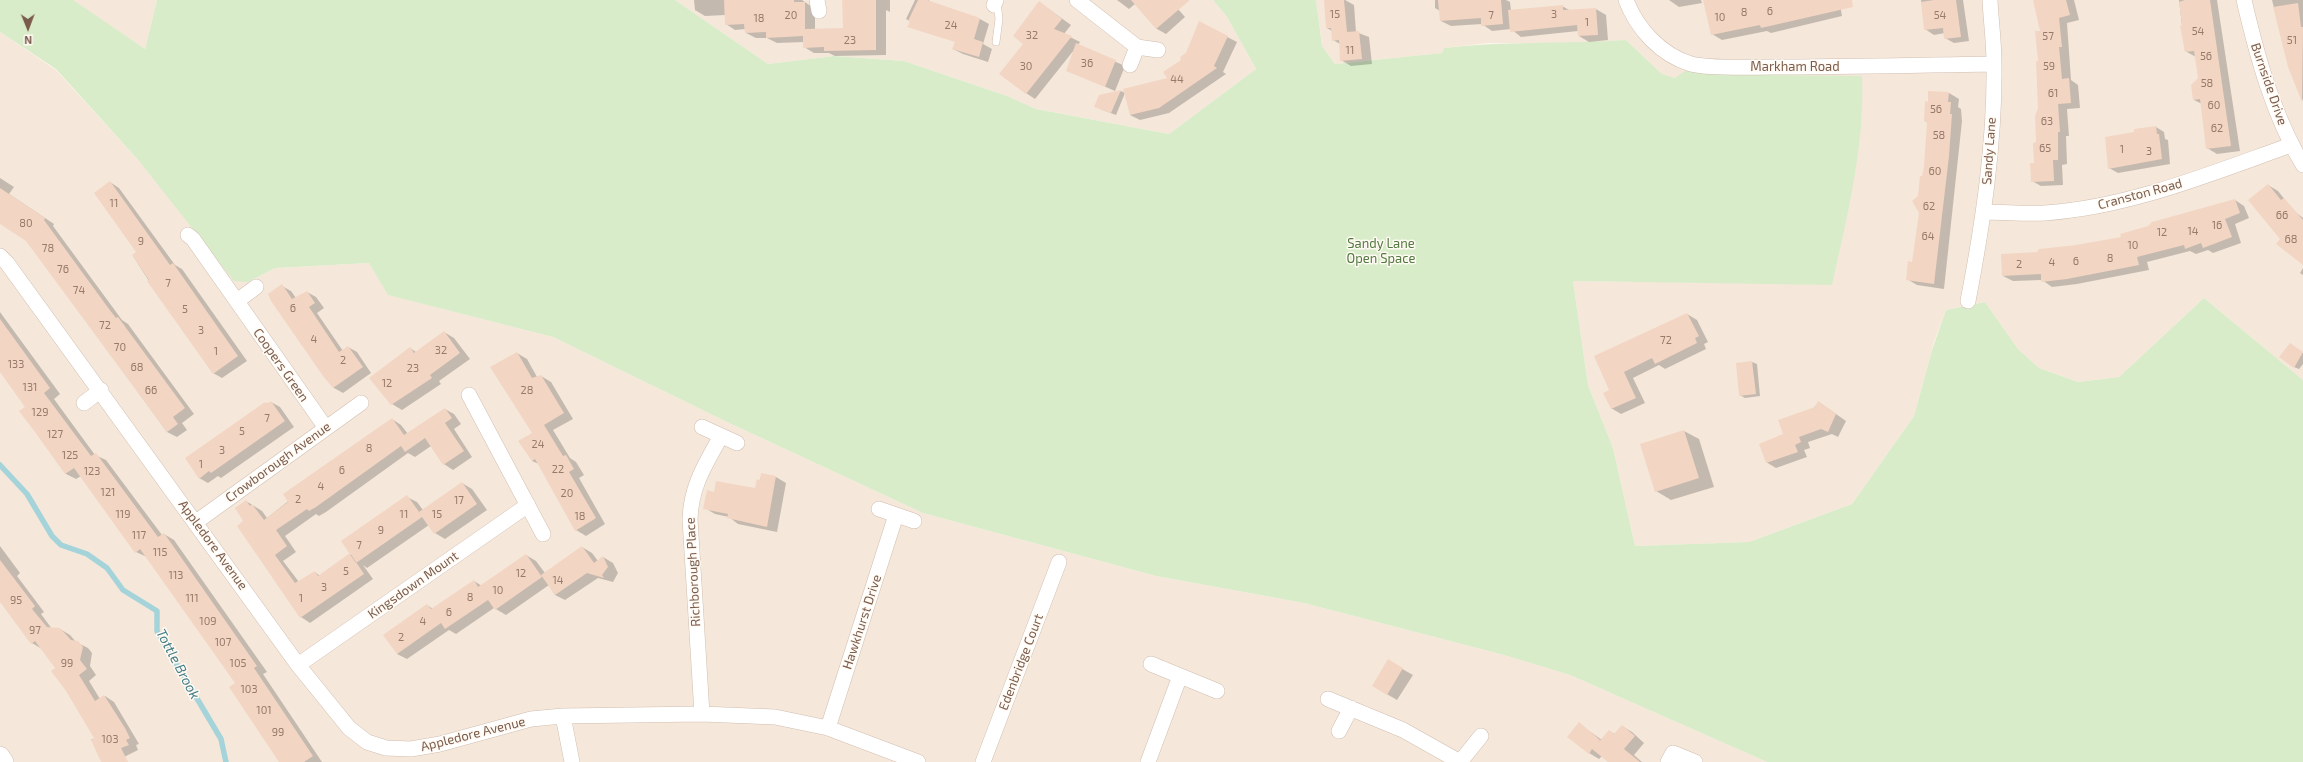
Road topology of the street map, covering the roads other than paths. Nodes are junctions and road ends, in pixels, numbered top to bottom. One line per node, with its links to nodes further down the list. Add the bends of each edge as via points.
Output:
1 (1077, 0): 7 (street)
2 (1626, 0): 9 (street, Markham Road, via 1635,19 1648,36 1659,46 1691,64 1849,67)
3 (1990, 0): 9 (street, Sandy Lane)
4 (2244, 0): 11 (street, Burnside Drive, via 2262,70)
5 (996, 2): 6 (lane, via 999,18)
6 (996, 42)
7 (1137, 47): 8 (street); 10 (street)
8 (1158, 50)
9 (1994, 64): 13 (street, Sandy Lane)
10 (1130, 65)
11 (2291, 145): 12 (street, Burnside Drive); 13 (street, Cranston Road, via 2171,187 2104,205 2044,213)
12 (2303, 165)
13 (1984, 212): 18 (street, Sandy Lane)
14 (188, 235): 17 (street, Coopers Green)
15 (0, 256): 19 (street, Appledore Avenue)
16 (256, 287): 17 (street)
17 (236, 301): 24 (street, Coopers Green)
18 (1968, 301)
19 (101, 390): 21 (street); 31 (street, Appledore Avenue)
20 (469, 395): 27 (street)
21 (84, 403)
22 (361, 403): 24 (street, Crowborough Avenue)
23 (702, 427): 25 (street)
24 (326, 428): 31 (street, Crowborough Avenue)
25 (721, 436): 26 (street); 40 (street, Richborough Place, via 695,485 691,500)
26 (737, 443)
27 (528, 505): 32 (street); 35 (street, Kingsdown Mount)
28 (879, 509): 29 (street)
29 (896, 515): 30 (street); 42 (street, Hawkhurst Drive)
30 (914, 521)
31 (196, 522): 35 (street, Appledore Avenue)
32 (543, 534)
33 (1059, 562): 49 (street, Edenbridge Court)
34 (1151, 664): 36 (street)
35 (298, 665): 41 (street, Appledore Avenue, via 349,728 367,742 386,748 411,749 440,744 530,719)
36 (1180, 676): 37 (street); 50 (street)
37 (1217, 691)
38 (1328, 699): 39 (street)
39 (1351, 708): 43 (street); 51 (street, via 1403,730)
40 (702, 714): 41 (street, Appledore Avenue); 42 (street, Appledore Avenue, via 775,717)
41 (563, 716): 47 (street)
42 (828, 728): 48 (street, Appledore Avenue)
43 (1339, 731)
44 (1481, 736): 51 (street)
45 (0, 756): 46 (street)
46 (4, 762)
47 (572, 762)
48 (918, 762)
49 (983, 762)
50 (1148, 762)
51 (1460, 762)
52 (1668, 762): 53 (street, via 1673,753)
53 (1695, 762)

